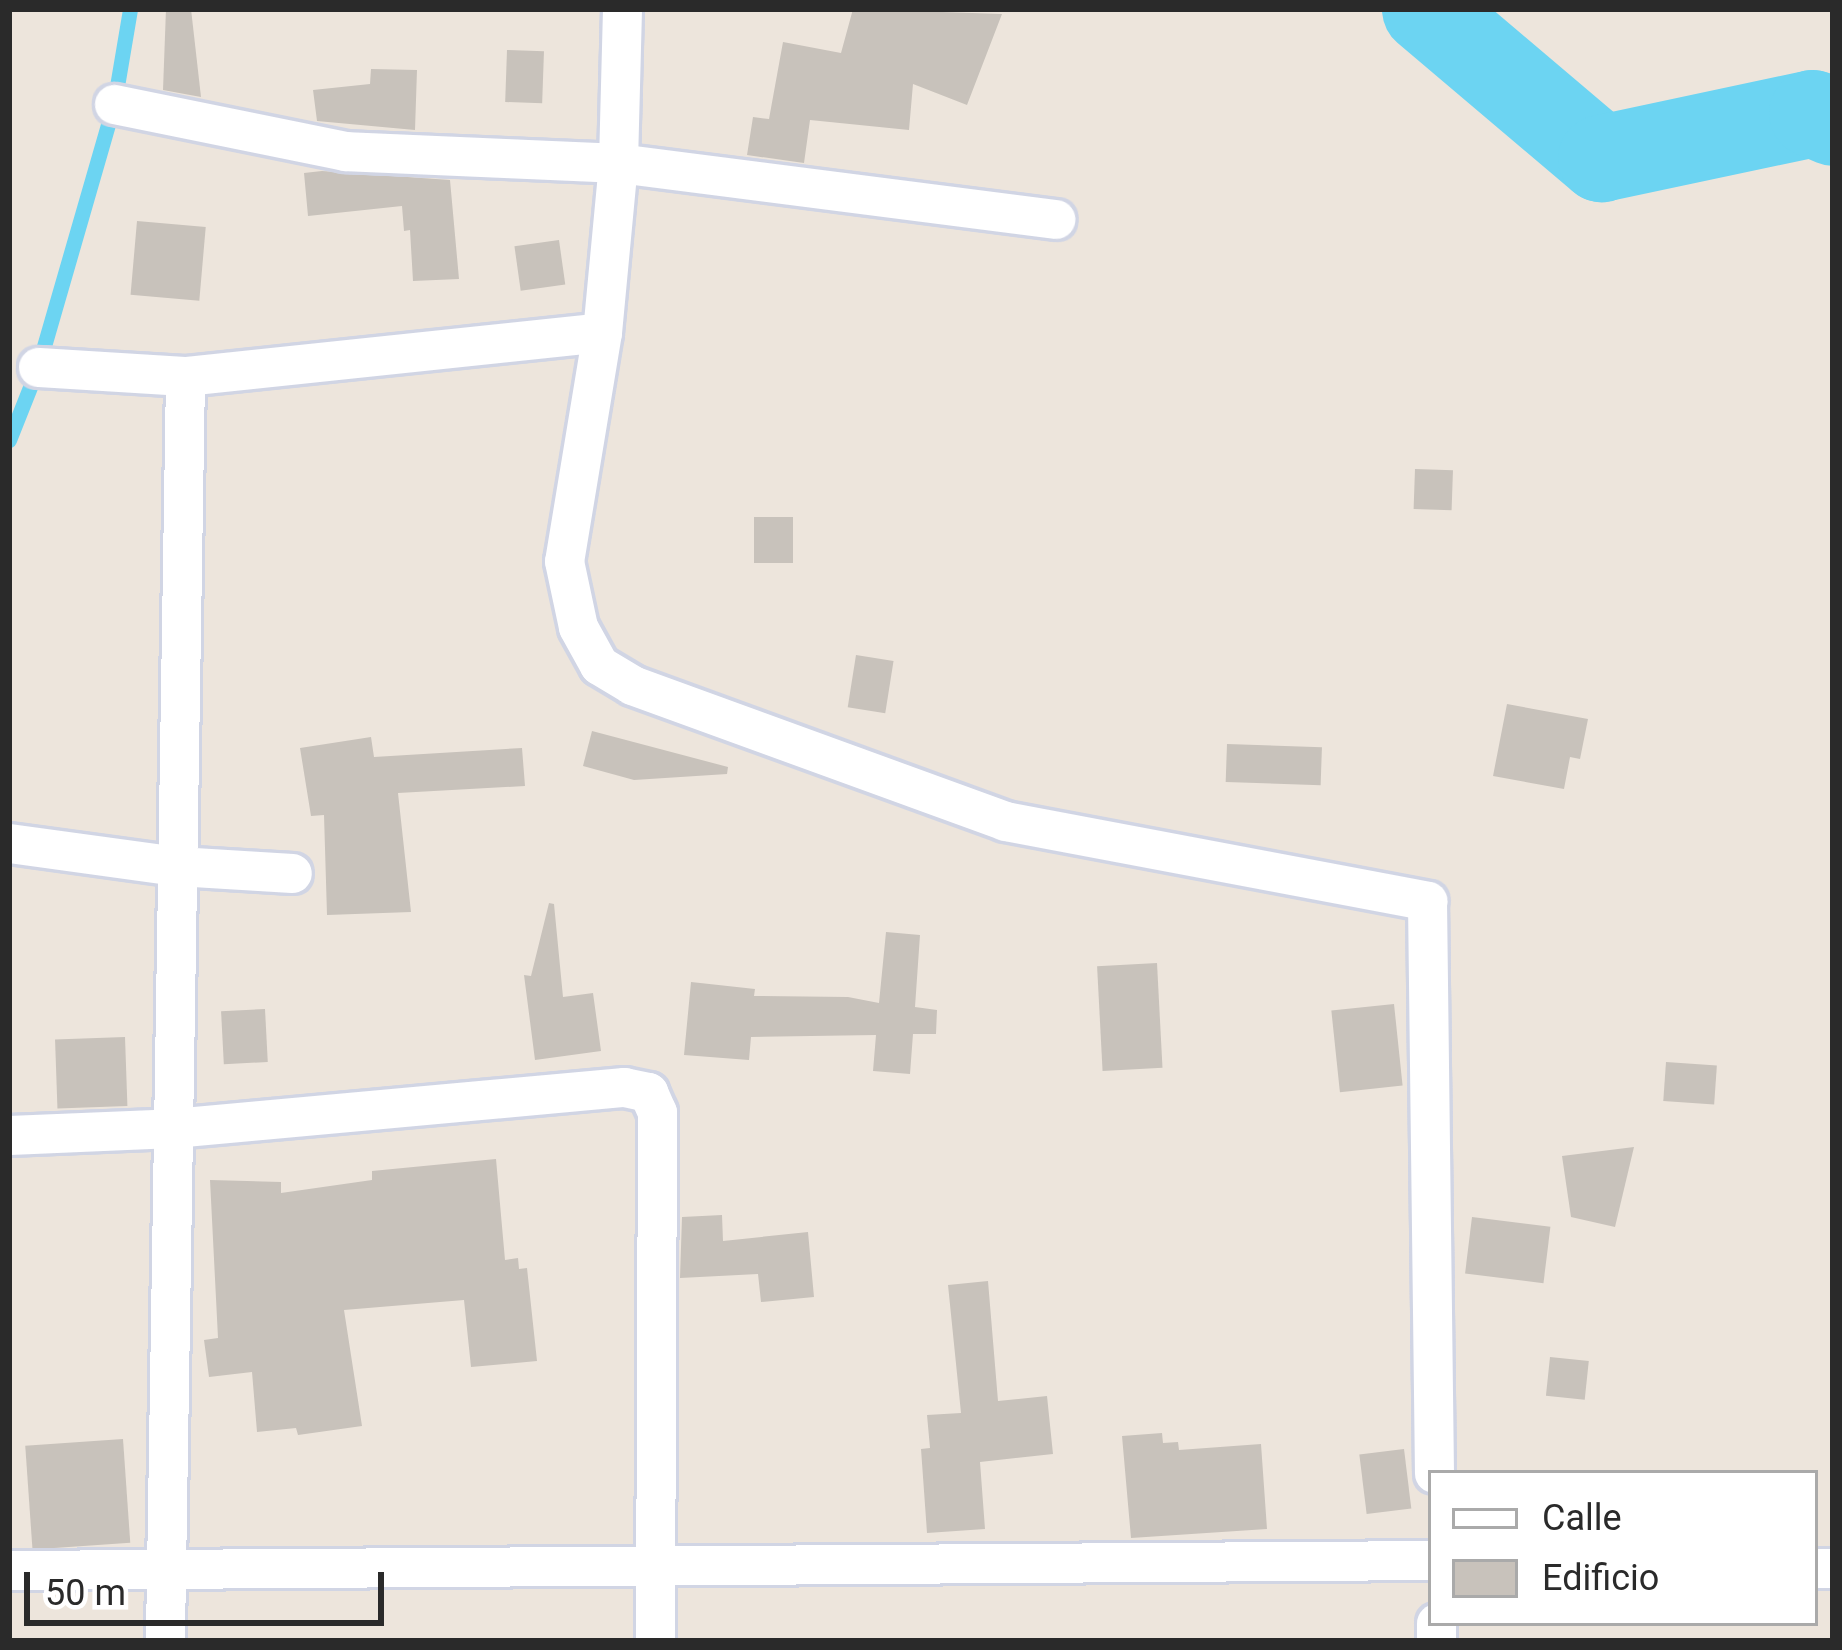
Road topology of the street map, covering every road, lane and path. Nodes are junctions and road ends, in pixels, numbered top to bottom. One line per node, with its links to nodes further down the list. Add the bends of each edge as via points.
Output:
1 (622, 9): 3 (street)
2 (114, 104): 3 (street, via 345,151)
3 (618, 164): 4 (street); 5 (street)
4 (1054, 219)
5 (602, 332): 7 (street); 13 (street, via 564,562 578,627 599,665 632,685 1005,821 1426,901)
6 (38, 368): 7 (street)
7 (185, 376): 9 (street)
8 (9, 843): 9 (street)
9 (177, 866): 10 (street); 11 (street)
10 (292, 873)
11 (173, 1128): 12 (street); 16 (street, via 648,1091 657,1112); 17 (street)
12 (9, 1136)
13 (1434, 1470)
14 (1428, 1561): 16 (street)
15 (9, 1570): 17 (street)
16 (655, 1570): 17 (street); 19 (street)
17 (166, 1572): 18 (street)
18 (165, 1641)
19 (655, 1641)

